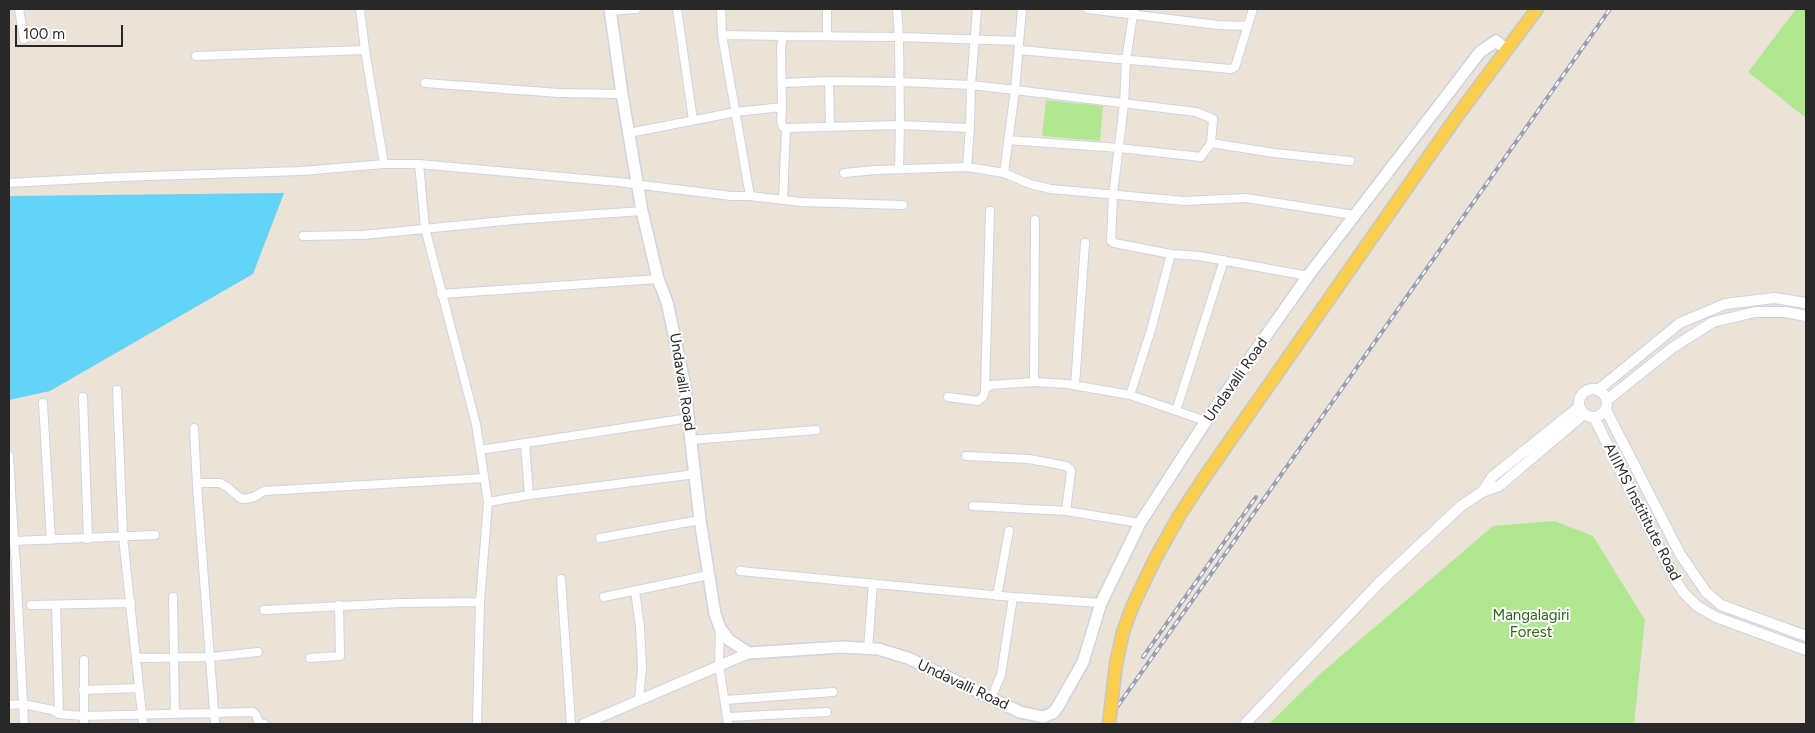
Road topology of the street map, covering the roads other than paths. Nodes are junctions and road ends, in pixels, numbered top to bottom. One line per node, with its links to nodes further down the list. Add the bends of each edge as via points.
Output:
1 (19, 9): 20 (street)
2 (360, 9): 23 (street)
3 (636, 9): 13 (street)
4 (677, 9): 38 (street)
5 (721, 9): 16 (street)
6 (827, 9): 18 (street)
7 (897, 9): 19 (street)
8 (977, 9): 21 (street)
9 (1022, 9): 22 (street)
10 (1088, 9): 14 (street)
11 (1253, 9): 15 (street)
12 (1538, 9): 25 (main road)
13 (610, 10): 34 (main road, Undavalli Road)
14 (1133, 12): 15 (street, via 1218,25); 27 (street)
15 (1247, 26): 27 (street, via 1231,69)
16 (722, 35): 17 (street); 37 (street)
17 (783, 36): 18 (street); 31 (street, via 780,47)
18 (827, 36): 19 (street)
19 (899, 37): 21 (street); 29 (street)
20 (24, 39)
21 (975, 40): 22 (street); 32 (street)
22 (1019, 41): 24 (street)
23 (365, 50): 26 (street); 48 (street)
24 (1019, 50): 27 (street); 33 (street)
25 (1506, 50): 62 (main road, Undavalli Road, via 1496,42 1480,52); 165 (main road, bridge, via 1454,119 1206,475 1170,533 1133,605 1123,632)
26 (196, 56)
27 (1126, 60): 35 (street)
28 (829, 80): 29 (street); 31 (street); 40 (street)
29 (900, 82): 32 (street); 39 (street)
30 (425, 83): 34 (street, via 559,93)
31 (783, 83): 36 (street)
32 (971, 85): 33 (street); 42 (street)
33 (1015, 90): 35 (street); 44 (street)
34 (622, 94): 43 (main road, Undavalli Road)
35 (1124, 104): 45 (street, via 1196,112 1213,119); 46 (street)
36 (782, 107): 37 (street); 41 (street, via 781,122)
37 (736, 112): 38 (street); 57 (street)
38 (693, 120): 43 (street)
39 (900, 125): 40 (street); 42 (street); 51 (street)
40 (830, 127): 41 (street)
41 (786, 128): 58 (street)
42 (970, 128): 50 (street)
43 (630, 133): 55 (main road, Undavalli Road)
44 (1008, 140): 46 (street); 53 (street)
45 (1211, 143): 46 (street, via 1201,157); 47 (street)
46 (1119, 148): 56 (street)
47 (1350, 161)
48 (384, 164): 49 (street); 54 (street, via 301,171)
49 (419, 164): 55 (street); 64 (street)
50 (967, 167): 51 (street); 53 (street)
51 (899, 169): 52 (street)
52 (844, 173)
53 (1004, 173): 56 (street, via 1051,189)
54 (9, 183)
55 (638, 184): 57 (street); 60 (main road, Undavalli Road)
56 (1113, 195): 62 (street, via 1184,201 1246,198); 67 (street, via 1112,242)
57 (750, 196): 58 (street)
58 (783, 200): 59 (street)
59 (904, 205)
60 (642, 211): 64 (street); 70 (main road, Undavalli Road)
61 (990, 211): 76 (street)
62 (1354, 215): 69 (main road, Undavalli Road)
63 (1035, 220): 74 (street)
64 (425, 228): 65 (street, via 363,235); 71 (street)
65 (303, 236)
66 (1085, 243): 75 (street)
67 (1171, 254): 68 (street); 79 (street)
68 (1224, 260): 69 (street); 84 (street)
69 (1308, 276): 87 (main road, Undavalli Road)
70 (658, 280): 71 (street); 86 (main road, Undavalli Road, via 667,302 677,346)
71 (441, 294): 92 (street)
72 (1806, 303): 78 (street, via 1774,298 1725,304 1680,323)
73 (1806, 316): 83 (street, via 1755,312 1713,322 1672,348)
74 (1034, 382): 75 (street); 76 (street, via 991,385)
75 (1075, 385): 79 (street)
76 (985, 389): 81 (street, via 978,401)
77 (117, 390): 106 (street)
78 (1598, 390): 83 (street, AIIIMS Instititute Road, via 1602,392); 85 (street, via 1589,389 1580,398)
79 (1130, 395): 84 (street)
80 (83, 397): 108 (street)
81 (948, 397)
82 (43, 403): 109 (street)
83 (1606, 405): 85 (street, via 1599,416); 120 (street, AIIIMS Instititute Road, via 1680,554)
84 (1176, 411): 87 (street)
85 (1586, 413): 128 (street, AIIIMS Instititute Road, via 1676,581 1684,593); 166 (street, via 1499,486 1482,492 1461,506 1379,583)
86 (689, 418): 90 (main road, Undavalli Road); 91 (street)
87 (1206, 421): 103 (main road, Undavalli Road)
88 (194, 428): 97 (street)
89 (816, 430): 90 (street)
90 (692, 440): 95 (main road, Undavalli Road)
91 (524, 444): 92 (street); 98 (street)
92 (480, 450): 96 (street)
93 (9, 456): 110 (street)
94 (966, 456): 101 (street, via 1029,459 1066,466 1071,472)
95 (696, 474): 98 (street); 102 (main road, Undavalli Road)
96 (484, 478): 97 (street, via 264,491 242,500 220,483); 99 (street)
97 (197, 483): 135 (street)
98 (529, 495): 99 (street)
99 (488, 502): 121 (street)
100 (972, 506): 101 (street)
101 (1066, 511): 103 (street)
102 (700, 520): 107 (street); 112 (main road, Undavalli Road)
103 (1140, 523): 123 (main road, Undavalli Road)
104 (1008, 531): 116 (street)
105 (155, 535): 106 (street)
106 (123, 537): 108 (street); 122 (street)
107 (600, 538)
108 (88, 539): 109 (street)
109 (51, 540): 110 (street)
110 (11, 541): 147 (street)
111 (740, 571): 114 (street)
112 (710, 575): 115 (street); 129 (main road, Undavalli Road)
113 (561, 579): 163 (street)
114 (873, 584): 116 (street); 131 (street)
115 (635, 592): 118 (street); 145 (street, via 642,667)
116 (997, 596): 119 (street)
117 (173, 597): 137 (street)
118 (604, 597)
119 (1013, 597): 123 (street); 144 (street, via 1001,676)
120 (1714, 600): 128 (street); 130 (street, AIIIMS Instititute Road)
121 (480, 602): 126 (street); 162 (street)
122 (130, 603): 125 (street); 136 (street)
123 (1101, 603): 157 (main road, Undavalli Road, via 1083,662 1057,708)
124 (31, 605): 125 (street)
125 (56, 605): 151 (street)
126 (339, 605): 127 (street); 138 (street, via 340,656)
127 (264, 610)
128 (1708, 612): 132 (street, AIIIMS Instititute Road)
129 (720, 628): 134 (main road, via 729,640); 140 (street)
130 (1806, 636)
131 (868, 649): 134 (main road, Undavalli Road, via 841,647); 144 (main road, Undavalli Road, via 908,658)
132 (1806, 650)
133 (258, 652): 135 (street)
134 (749, 653): 140 (street)
135 (211, 657): 137 (street); 150 (street)
136 (136, 658): 137 (street); 141 (street)
137 (174, 658): 153 (street)
138 (310, 658)
139 (84, 660): 142 (street)
140 (719, 665): 145 (street); 146 (street)
141 (139, 688): 142 (street); 152 (street)
142 (83, 690): 154 (street)
143 (833, 692): 146 (street)
144 (991, 698): 157 (main road, Undavalli Road)
145 (639, 700): 155 (street)
146 (726, 700): 156 (street)
147 (23, 704): 148 (street); 151 (street); 158 (street)
148 (9, 705)
149 (827, 712): 156 (street)
150 (214, 713): 153 (street); 160 (street); 161 (street, via 253,712)
151 (59, 714): 154 (street)
152 (142, 714): 153 (street); 154 (street); 159 (street)
153 (175, 714)
154 (83, 720)
155 (602, 720): 164 (street)
156 (728, 720)
157 (1043, 721)
158 (24, 724)
159 (143, 724)
160 (215, 724)
161 (264, 724)
162 (477, 724)
163 (571, 724)
164 (584, 724)
165 (1109, 724)
166 (1245, 724)

